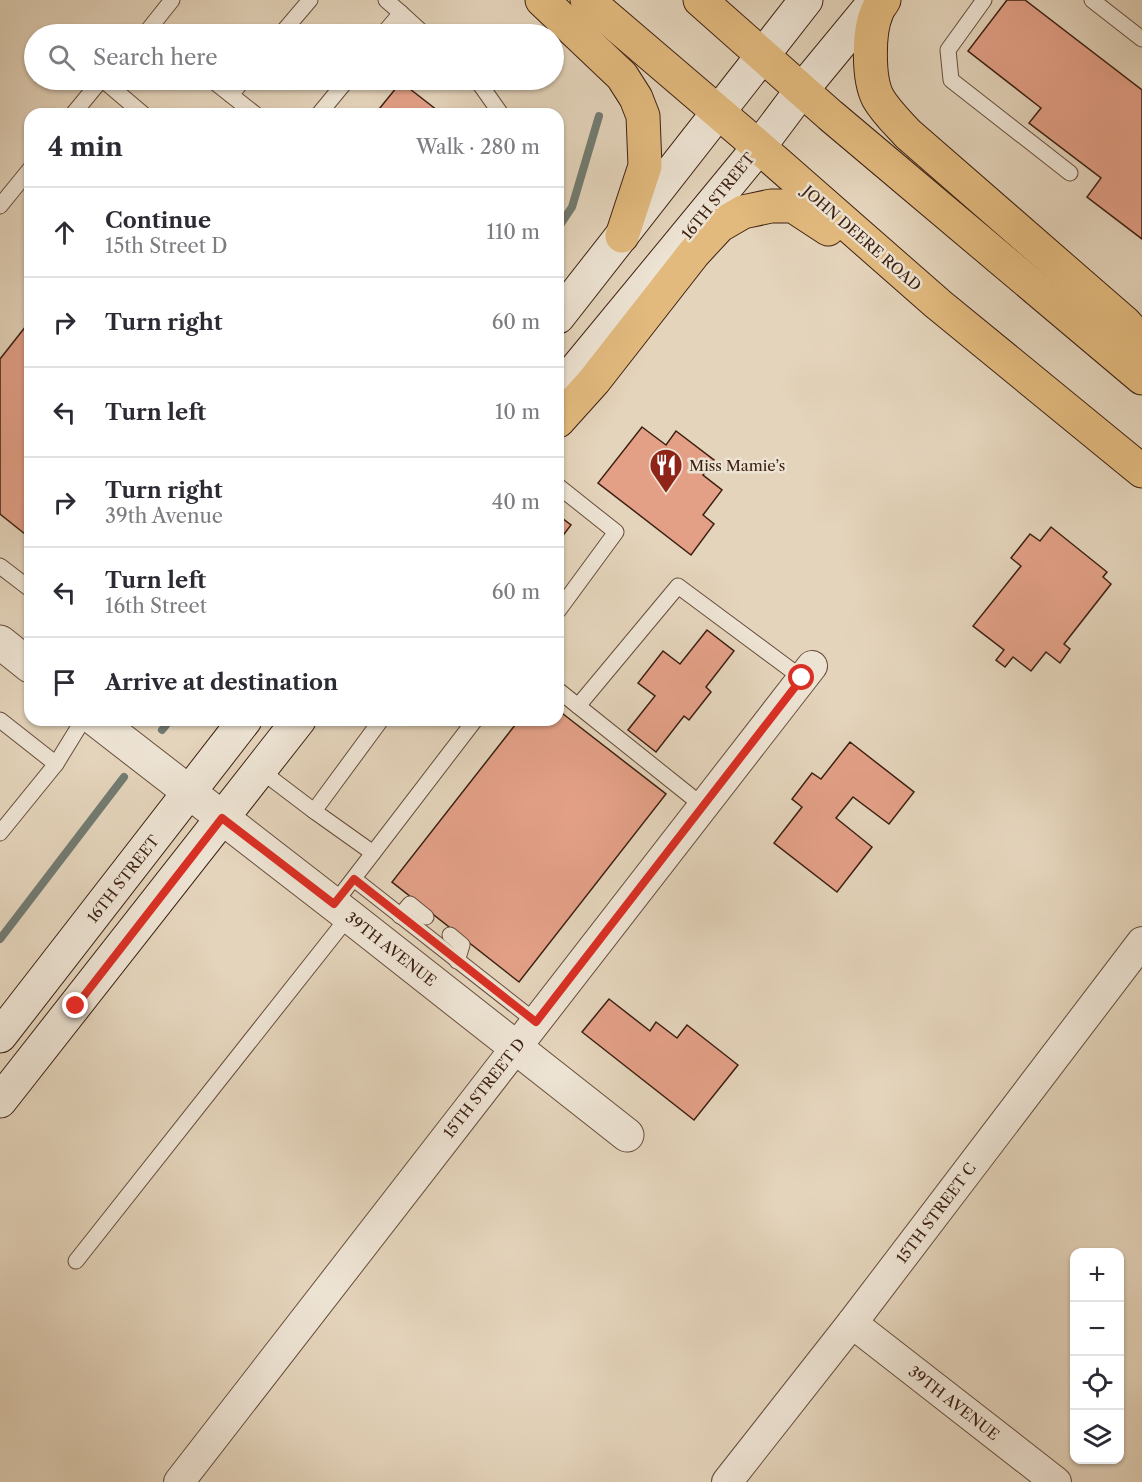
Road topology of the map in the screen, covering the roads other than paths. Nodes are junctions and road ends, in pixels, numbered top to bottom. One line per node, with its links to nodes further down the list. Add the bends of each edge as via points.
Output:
1 (172, 0): 13 (lane)
2 (310, 0): 14 (lane)
3 (386, 0): 12 (lane)
4 (542, 0): 37 (highway, via 622,76 643,116 645,166)
5 (586, 0): 32 (highway, JOHN DEERE ROAD)
6 (700, 0): 18 (highway)
7 (806, 0): 18 (main road)
8 (876, 0): 25 (main road, 16TH STREET)
9 (884, 0): 40 (highway, via 876,13 871,66 878,98 888,112)
10 (984, 0): 34 (lane, via 948,50 951,80)
11 (1092, 0): 17 (lane)
12 (401, 13): 15 (lane); 16 (lane)
13 (155, 24)
14 (290, 24)
15 (392, 24)
16 (413, 24)
17 (1142, 39)
18 (761, 56): 25 (highway); 32 (main road)
19 (94, 90): 27 (lane)
20 (114, 90): 28 (lane)
21 (225, 90): 26 (lane)
22 (235, 90): 26 (lane)
23 (339, 90): 30 (lane)
24 (484, 90): 31 (lane)
25 (801, 91): 33 (main road, 16TH STREET); 41 (highway)
26 (231, 95): 29 (lane)
27 (79, 108)
28 (136, 108)
29 (247, 108)
30 (324, 108)
31 (497, 108)
32 (719, 112): 33 (highway, JOHN DEERE ROAD); 37 (main road)
33 (759, 147): 38 (highway, JOHN DEERE ROAD); 42 (main road, 16TH STREET)
34 (1070, 173)
35 (24, 176): 36 (lane)
36 (0, 206)
37 (622, 236): 39 (main road)
38 (938, 304): 43 (highway, via 794,206 743,212 719,226 694,253); 44 (highway, JOHN DEERE ROAD)
39 (564, 308)
40 (1142, 342)
41 (1142, 378)
42 (564, 384)
43 (564, 414)
44 (1142, 471)
45 (564, 491): 48 (lane, via 616,532)
46 (0, 566): 47 (lane)
47 (24, 584)
48 (564, 603)
49 (1, 644): 50 (main road)
50 (24, 661)
51 (807, 672): 53 (lane, via 678,586); 64 (street, 15TH STREET D)
52 (564, 695): 53 (lane)
53 (578, 706): 64 (lane)
54 (0, 720): 61 (lane)
55 (79, 726): 61 (lane)
56 (104, 726): 63 (main road, 39TH AVENUE)
57 (240, 726): 63 (main road, 16TH STREET)
58 (294, 726): 62 (main road)
59 (377, 726): 65 (lane)
60 (470, 726): 68 (lane)
61 (56, 764): 67 (lane)
62 (260, 770): 65 (lane); 66 (main road)
63 (189, 794): 66 (main road, 39TH AVENUE); 77 (main road, 16TH STREET)
64 (703, 806): 76 (street, 15TH STREET D)
65 (314, 811): 68 (lane)
66 (222, 818): 70 (main road, 39TH AVENUE); 79 (main road)
67 (0, 834)
68 (373, 853): 69 (lane)
69 (354, 879): 70 (lane); 71 (lane)
70 (341, 910): 78 (main road, 39TH AVENUE); 81 (lane)
71 (400, 916): 72 (lane, via 410,904); 75 (lane)
72 (426, 917)
73 (450, 936): 75 (lane, via 462,945)
74 (1142, 942): 82 (street, 15TH STREET C)
75 (457, 961): 76 (lane)
76 (536, 1022): 78 (street, 15TH STREET D)
77 (0, 1036)
78 (515, 1048): 80 (main road, 39TH AVENUE); 83 (street, 15TH STREET D)
79 (0, 1101)
80 (627, 1135)
81 (76, 1261)
82 (852, 1323): 84 (street, 15TH STREET C); 85 (street, 39TH AVENUE)
83 (179, 1482)
84 (727, 1482)
85 (1056, 1482)

